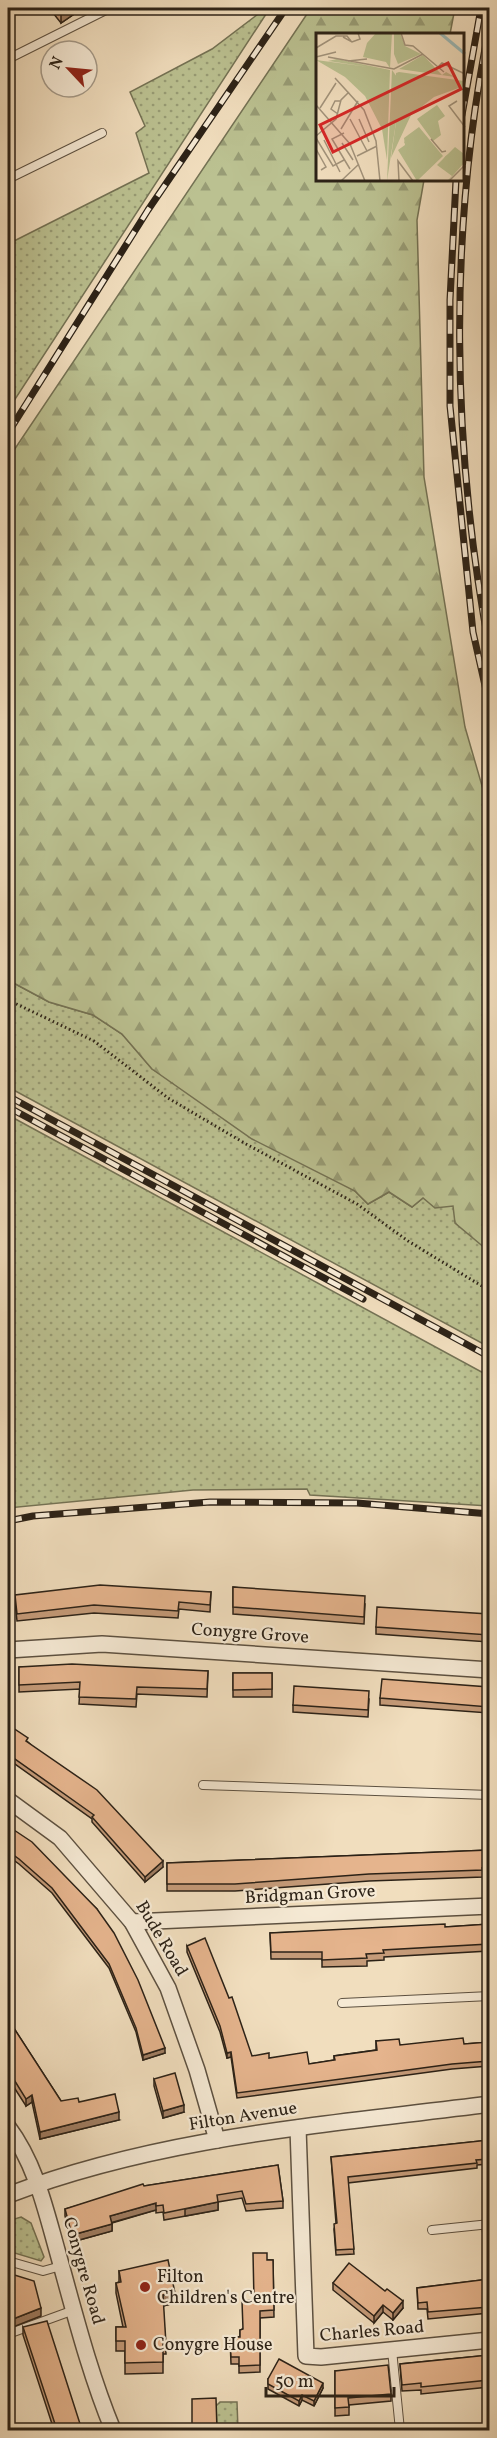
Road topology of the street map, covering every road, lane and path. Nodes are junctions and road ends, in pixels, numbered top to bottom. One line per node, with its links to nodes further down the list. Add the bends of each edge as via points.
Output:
1 (110, 8): 2 (lane)
2 (8, 59)
3 (102, 133): 4 (lane)
4 (8, 179)
5 (8, 1000): 6 (path, via 94,1041 168,1098 357,1204)
6 (489, 1291)
7 (8, 1650): 8 (street, Conygre Grove, via 102,1644)
8 (489, 1670)
9 (203, 1785): 10 (lane)
10 (489, 1795)
11 (8, 1800): 13 (street, Bude Road, via 60,1838)
12 (489, 1906): 13 (street, Bridgman Grove)
13 (132, 1922): 19 (street, Bude Road, via 168,1988)
14 (489, 1996): 15 (lane)
15 (342, 2003)
16 (489, 2104): 18 (street, Filton Avenue)
17 (8, 2127): 20 (street, Conygre Road)
18 (298, 2128): 19 (street, Filton Avenue); 30 (street, Charles Road, via 306,2356)
19 (217, 2140): 20 (street, Filton Avenue, via 95,2166)
20 (37, 2184): 21 (street, Filton Avenue); 26 (street, Conygre Road)
21 (8, 2195)
22 (488, 2224): 23 (lane); 24 (lane)
23 (432, 2229)
24 (489, 2261)
25 (8, 2262): 26 (lane, via 43,2271)
26 (61, 2266): 27 (street, Conygre Road)
27 (74, 2310): 28 (lane); 31 (street, Conygre Road, via 99,2397)
28 (8, 2334)
29 (489, 2340): 30 (street, Charles Road)
30 (392, 2350): 32 (lane)
31 (113, 2430)
32 (400, 2430)

